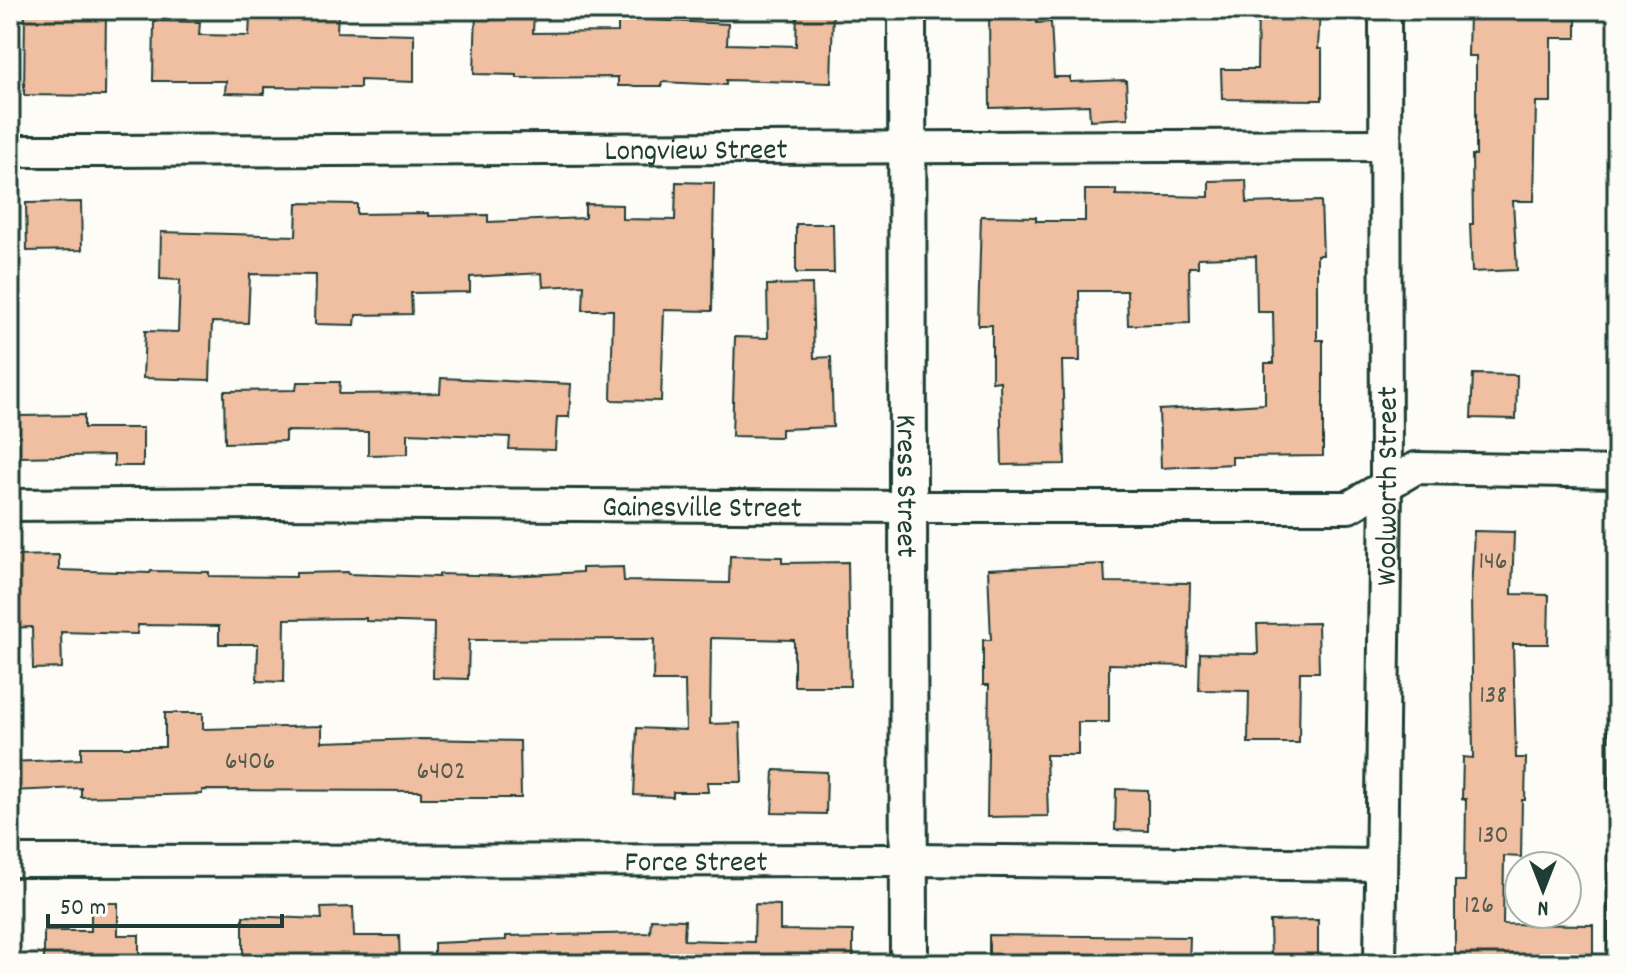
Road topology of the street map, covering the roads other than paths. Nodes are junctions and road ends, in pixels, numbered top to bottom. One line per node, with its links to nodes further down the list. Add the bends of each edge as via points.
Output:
1 (907, 10): 3 (street, Kress Street)
2 (1385, 10): 4 (street, Woolworth Street)
3 (906, 145): 4 (street, Longview Street); 5 (street, Longview Street); 9 (street, Kress Street)
4 (1384, 145): 7 (street, Woolworth Street)
5 (10, 151)
6 (1617, 472): 7 (street, Gainesville Street, via 1416,468)
7 (1386, 484): 9 (street, Gainesville Street, via 1349,507); 13 (street, Woolworth Street)
8 (10, 505): 9 (street, Gainesville Street)
9 (910, 507): 11 (street, Kress Street)
10 (1617, 597): 16 (lane)
11 (909, 860): 12 (street, Force Street); 13 (street, Force Street); 14 (street, Kress Street)
12 (10, 861)
13 (1380, 865): 15 (street, Woolworth Street)
14 (909, 964)
15 (1380, 964)
16 (1616, 964)

